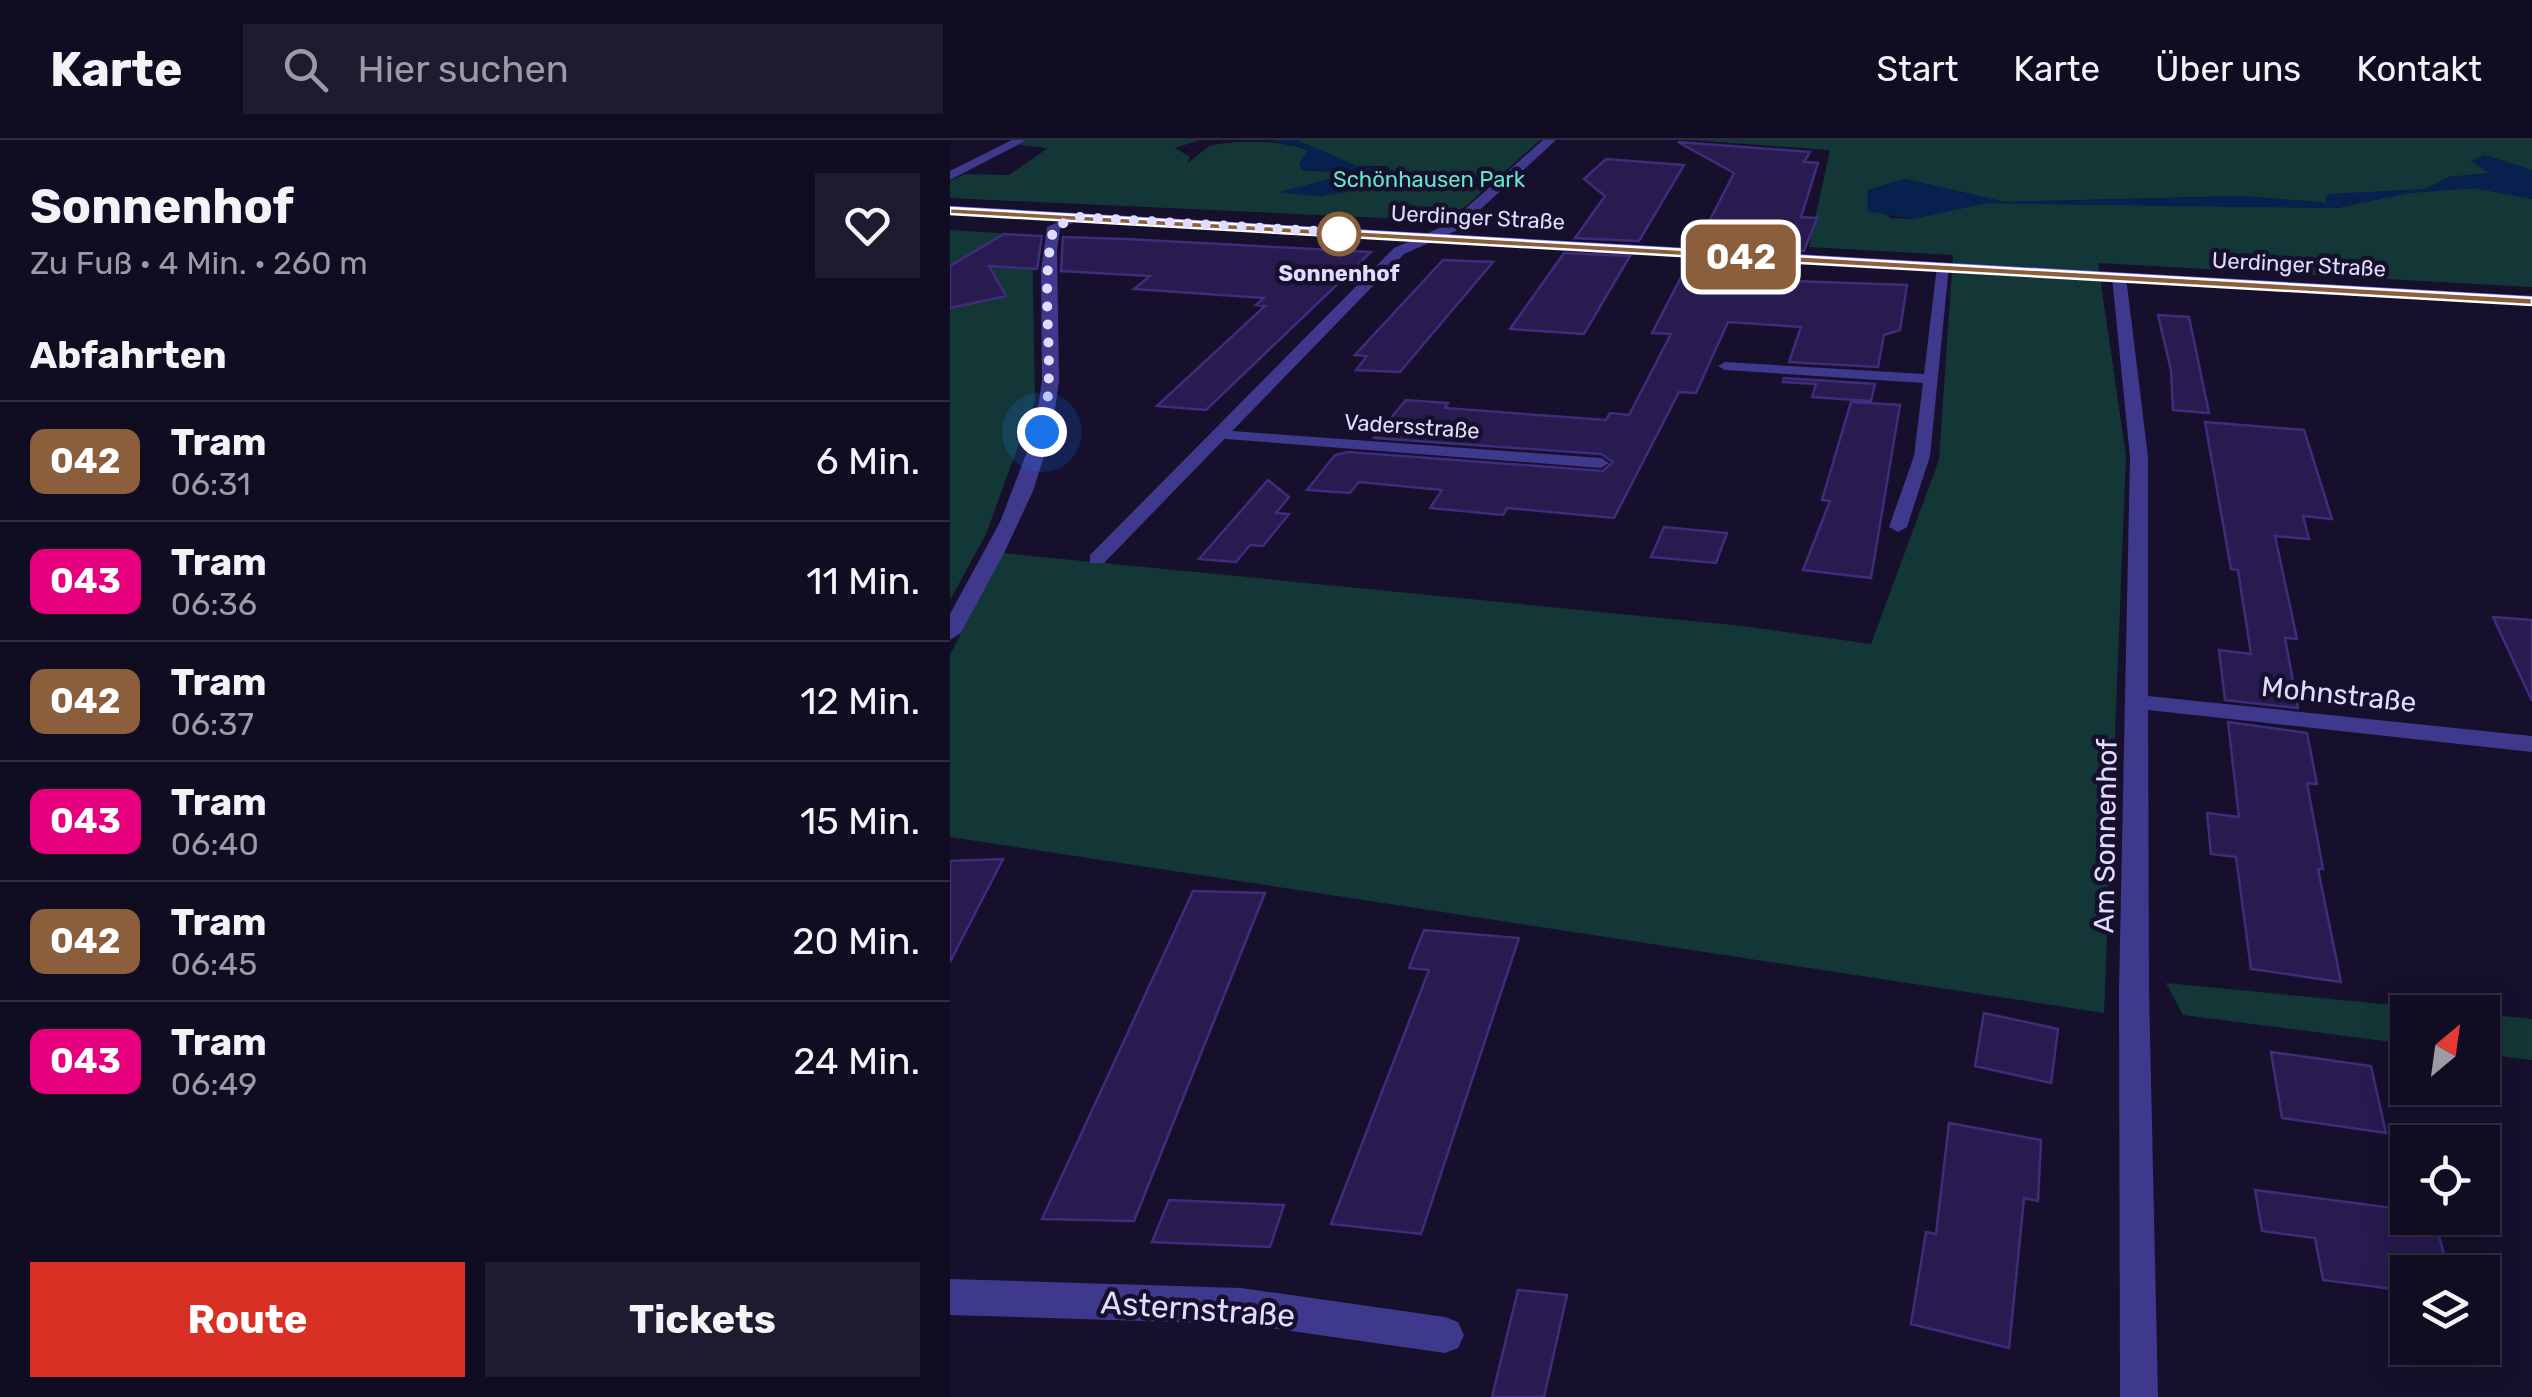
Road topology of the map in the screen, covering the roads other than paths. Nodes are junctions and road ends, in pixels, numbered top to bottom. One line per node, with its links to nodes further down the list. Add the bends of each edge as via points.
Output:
1 (1021, 140): 3 (street)
2 (1550, 140): 6 (street, via 1453,227)
3 (950, 176)
4 (950, 210): 5 (main road, Uerdinger Straße)
5 (1078, 217): 6 (main road, Uerdinger Straße); 16 (street, via 1054,227 1046,257 1049,402 1032,468)
6 (1429, 237): 7 (main road, Uerdinger Straße); 12 (street, via 1399,251)
7 (1943, 266): 8 (main road, Uerdinger Straße); 11 (lane)
8 (2119, 276): 9 (main road, Uerdinger Straße); 17 (street, Am Sonnenhof, via 2139,457)
9 (2532, 300)
10 (1725, 366): 11 (lane)
11 (1930, 379): 14 (lane, via 1922,456)
12 (1220, 434): 13 (lane, Vadersstraße); 15 (street)
13 (1601, 463)
14 (1898, 528)
15 (1096, 558)
16 (950, 633)
17 (2139, 702): 18 (street, Mohnstraße); 21 (street, Am Sonnenhof)
18 (2532, 744)
19 (950, 1298): 20 (street, Asternstraße, via 1241,1306)
20 (1445, 1335)
21 (2139, 1397)

